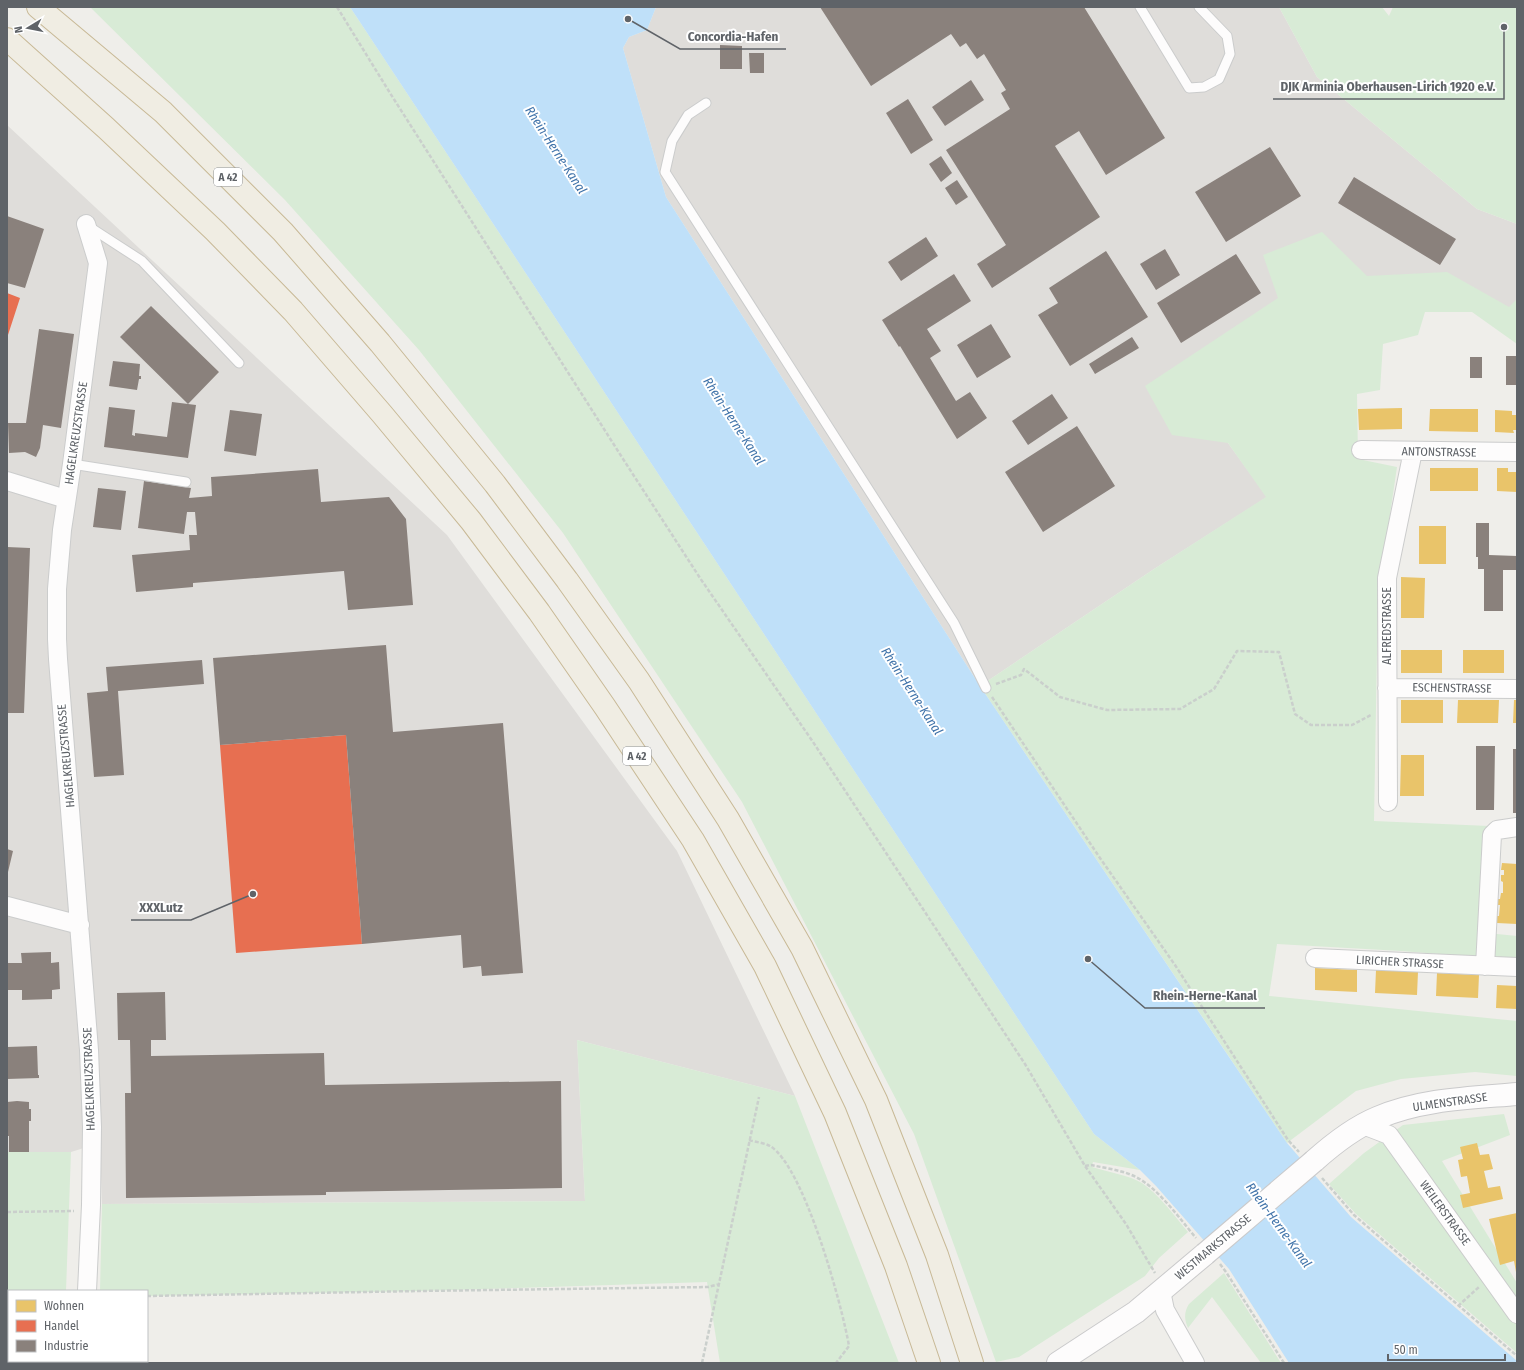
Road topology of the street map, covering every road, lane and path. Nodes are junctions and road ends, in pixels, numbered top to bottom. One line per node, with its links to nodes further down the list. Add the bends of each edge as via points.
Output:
1 (38, 7): 6 (highway, A 42)
2 (50, 7): 6 (highway)
3 (337, 7): 39 (path, via 700,578 817,749 1025,1064 1085,1166 1155,1271)
4 (1140, 7): 5 (lane, via 1189,88 1204,87 1219,79 1230,54 1227,36)
5 (1199, 7)
6 (60, 26): 47 (highway, A 42, via 163,112 283,232 380,343 495,484 639,681 728,819 806,955 876,1100 938,1255)
7 (7, 39): 46 (highway, A 42, via 215,231 293,310 471,521 539,612 693,840 765,966 835,1113 896,1266)
8 (706, 103): 18 (lane, via 688,115 672,141 665,172 954,623)
9 (86, 224): 10 (lane, via 142,261); 14 (street, HAGELKREUZSTRASSE, via 98,263)
10 (238, 363)
11 (1361, 450): 12 (street, ANTONSTRASSE)
12 (1413, 451): 13 (street, ANTONSTRASSE); 19 (street, ALFREDSTRASSE, via 1387,578)
13 (1517, 452)
14 (72, 464): 16 (lane); 17 (street, HAGELKREUZSTRASSE)
15 (7, 480): 17 (street)
16 (186, 482)
17 (66, 499): 25 (street, HAGELKREUZSTRASSE, via 57,589 57,639)
18 (986, 688): 21 (path, via 1021,675 1024,670 1060,698 1107,710 1180,709 1214,689 1237,651 1279,652 1295,714 1311,725 1352,725); 33 (path, via 1175,965 1288,1140)
19 (1387, 688): 20 (street, ESCHENSTRASSE); 21 (street, ALFREDSTRASSE)
20 (1517, 689)
21 (1388, 706): 22 (street, ALFREDSTRASSE)
22 (1388, 802)
23 (1517, 827): 27 (street, via 1497,830 1492,835)
24 (7, 906): 25 (street)
25 (80, 924): 38 (street, HAGELKREUZSTRASSE, via 92,1127)
26 (1315, 958): 27 (street, LIRICHER STRASSE)
27 (1485, 966): 28 (street, LIRICHER STRASSE)
28 (1517, 967)
29 (1517, 1094): 31 (street, ULMENSTRASSE, via 1430,1102 1390,1112)
30 (759, 1097): 32 (path)
31 (1363, 1125): 33 (street, WESTMARKSTRASSE, via 1345,1136); 36 (street, WEILERSTRASSE, via 1389,1135)
32 (749, 1140): 37 (path); 45 (path, via 770,1146 781,1156 804,1198 827,1260 845,1323 849,1346)
33 (1312, 1164): 39 (street, WESTMARKSTRASSE, bridge); 41 (path, via 1354,1216)
34 (61, 1210): 35 (path)
35 (7, 1212)
36 (1490, 1276): 41 (path); 42 (street, WEILERSTRASSE)
37 (719, 1284): 40 (path, via 708,1287); 44 (path)
38 (87, 1290)
39 (1161, 1291): 48 (street, WESTMARKSTRASSE, via 1136,1312); 49 (street, via 1166,1310)
40 (148, 1296)
41 (1458, 1306): 43 (path)
42 (1517, 1314)
43 (1517, 1356)
44 (702, 1363)
45 (836, 1363)
46 (929, 1363)
47 (972, 1363)
48 (1058, 1363)
49 (1195, 1363)

